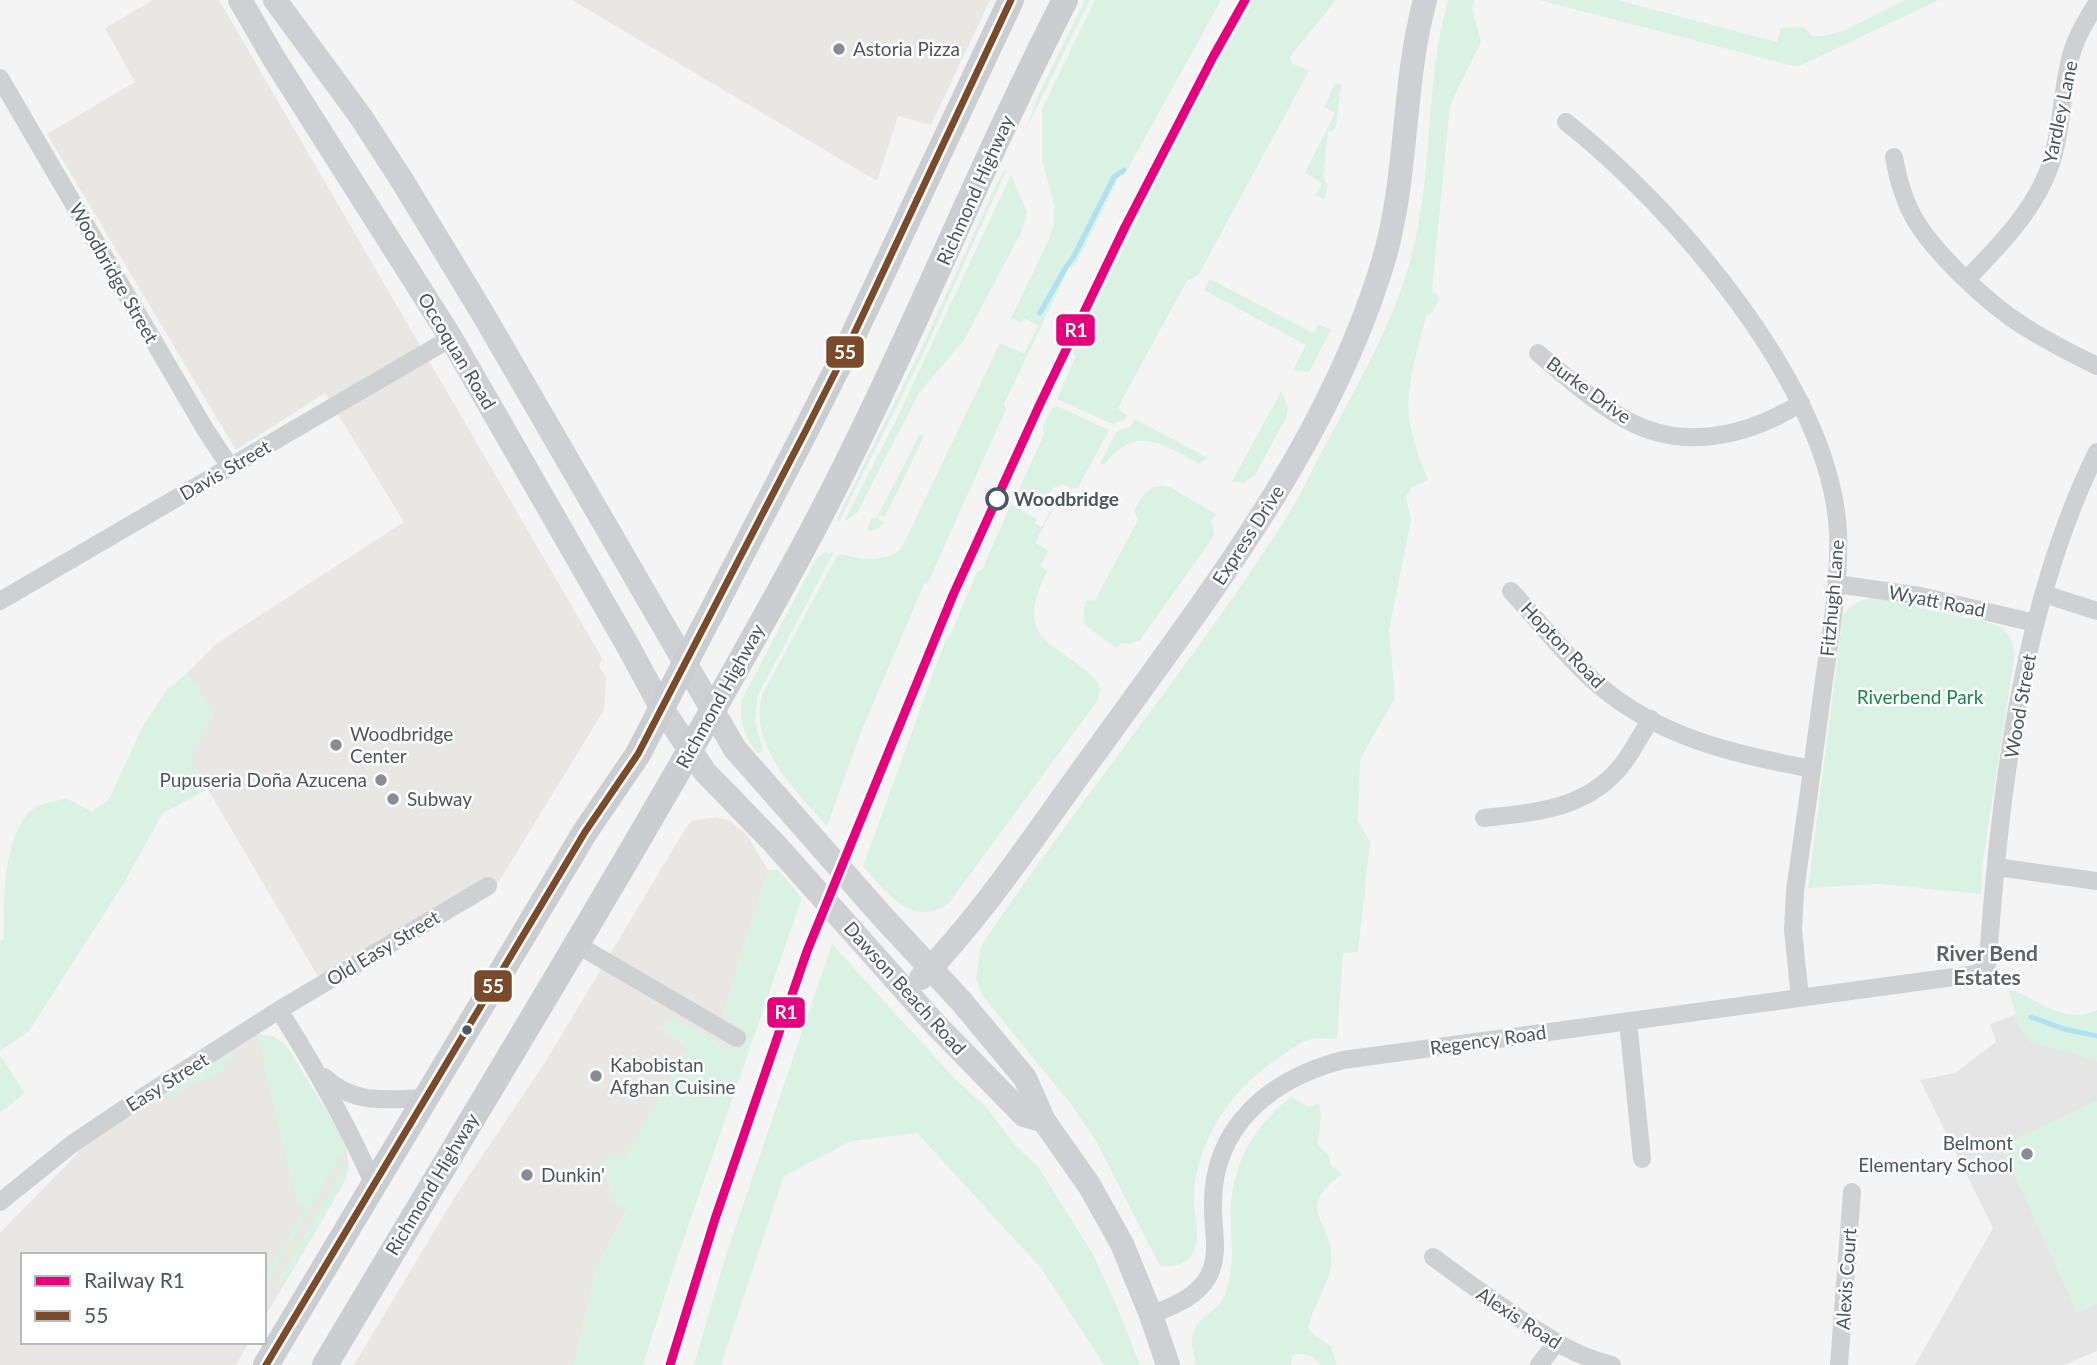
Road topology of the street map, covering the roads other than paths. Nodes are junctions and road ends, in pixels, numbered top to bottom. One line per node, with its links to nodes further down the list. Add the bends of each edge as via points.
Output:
1 (240, 0): 11 (street, Occoquan Road)
2 (275, 0): 23 (street, via 403,182)
3 (1011, 0): 23 (main road, via 844,355)
4 (1065, 0): 25 (main road, Richmond Highway, via 891,375 803,549)
5 (1426, 0): 34 (street, Express Drive, via 1417,35 1394,219 1365,317 1345,365 1284,480 1211,593 976,916)
6 (2095, 6): 10 (street, Yardley Lane, via 2069,62 2050,166 2008,236)
7 (0, 78): 16 (street, Woodbridge Street)
8 (1566, 121): 14 (street, Fitzhugh Lane, via 1672,221 1716,274)
9 (1894, 157): 10 (street, via 1917,222)
10 (1967, 279): 13 (street, via 2028,329)
11 (451, 338): 16 (street, Davis Street); 24 (street, Occoquan Road)
12 (1538, 353): 14 (street, Burke Drive, via 1612,412 1667,435 1704,438 1731,434 1759,426)
13 (2097, 366)
14 (1801, 402): 17 (street, Fitzhugh Lane, via 1832,485 1838,531)
15 (2097, 452): 19 (street, Wood Street)
16 (230, 467): 20 (street, Davis Street)
17 (1837, 584): 22 (street, Wyatt Road, via 1920,596); 28 (street, Fitzhugh Lane)
18 (1511, 591): 26 (street, Hopton Road, via 1597,683)
19 (2044, 594): 21 (street); 22 (street, Wood Street)
20 (0, 601)
21 (2097, 611)
22 (2035, 623): 30 (street, Wood Street)
23 (686, 664): 24 (main road); 25 (street)
24 (662, 709): 27 (street, Occoquan Road); 42 (main road)
25 (712, 709): 27 (main road, Richmond Highway); 34 (street, Dawson Beach Road, via 735,749)
26 (1651, 719): 28 (street, Hopton Road, via 1697,742); 29 (street, via 1615,772 1578,801)
27 (689, 751): 33 (main road, Richmond Highway); 36 (street, Dawson Beach Road)
28 (1812, 769): 37 (street, Fitzhugh Lane, via 1794,909)
29 (1483, 818)
30 (1996, 867): 31 (street); 35 (street, Wood Street)
31 (2097, 881)
32 (488, 886): 38 (street, Old Easy Street)
33 (576, 944): 40 (street); 52 (main road, Richmond Highway)
34 (932, 968): 36 (street, Express Drive); 43 (street, Dawson Beach Road, via 1025,1079)
35 (1984, 969): 37 (street, Regency Road, via 1976,974)
36 (907, 993): 43 (street, Dawson Beach Road, via 1024,1115)
37 (1800, 998): 39 (street, Regency Road)
38 (279, 1010): 41 (street); 47 (street, Easy Street, via 88,1132)
39 (1628, 1021): 44 (street); 49 (street, Regency Road, via 1343,1060 1280,1085 1247,1114 1225,1146 1214,1179 1216,1248 1207,1279 1196,1292)
40 (737, 1038)
41 (318, 1073): 42 (street, via 355,1097); 45 (street)
42 (427, 1098): 45 (main road)
43 (1044, 1121): 49 (street, Dawson Beach Road, via 1108,1216)
44 (1642, 1159)
45 (374, 1185): 51 (main road)
46 (1852, 1192): 56 (street, Alexis Court)
47 (0, 1202)
48 (1433, 1257): 50 (street, Alexis Road)
49 (1151, 1315): 53 (street, Dawson Beach Road)
50 (1556, 1343): 54 (street); 55 (street, Alexis Road)
51 (266, 1365)
52 (325, 1365)
53 (1168, 1365)
54 (1539, 1365)
55 (1612, 1365)
56 (1839, 1365)

